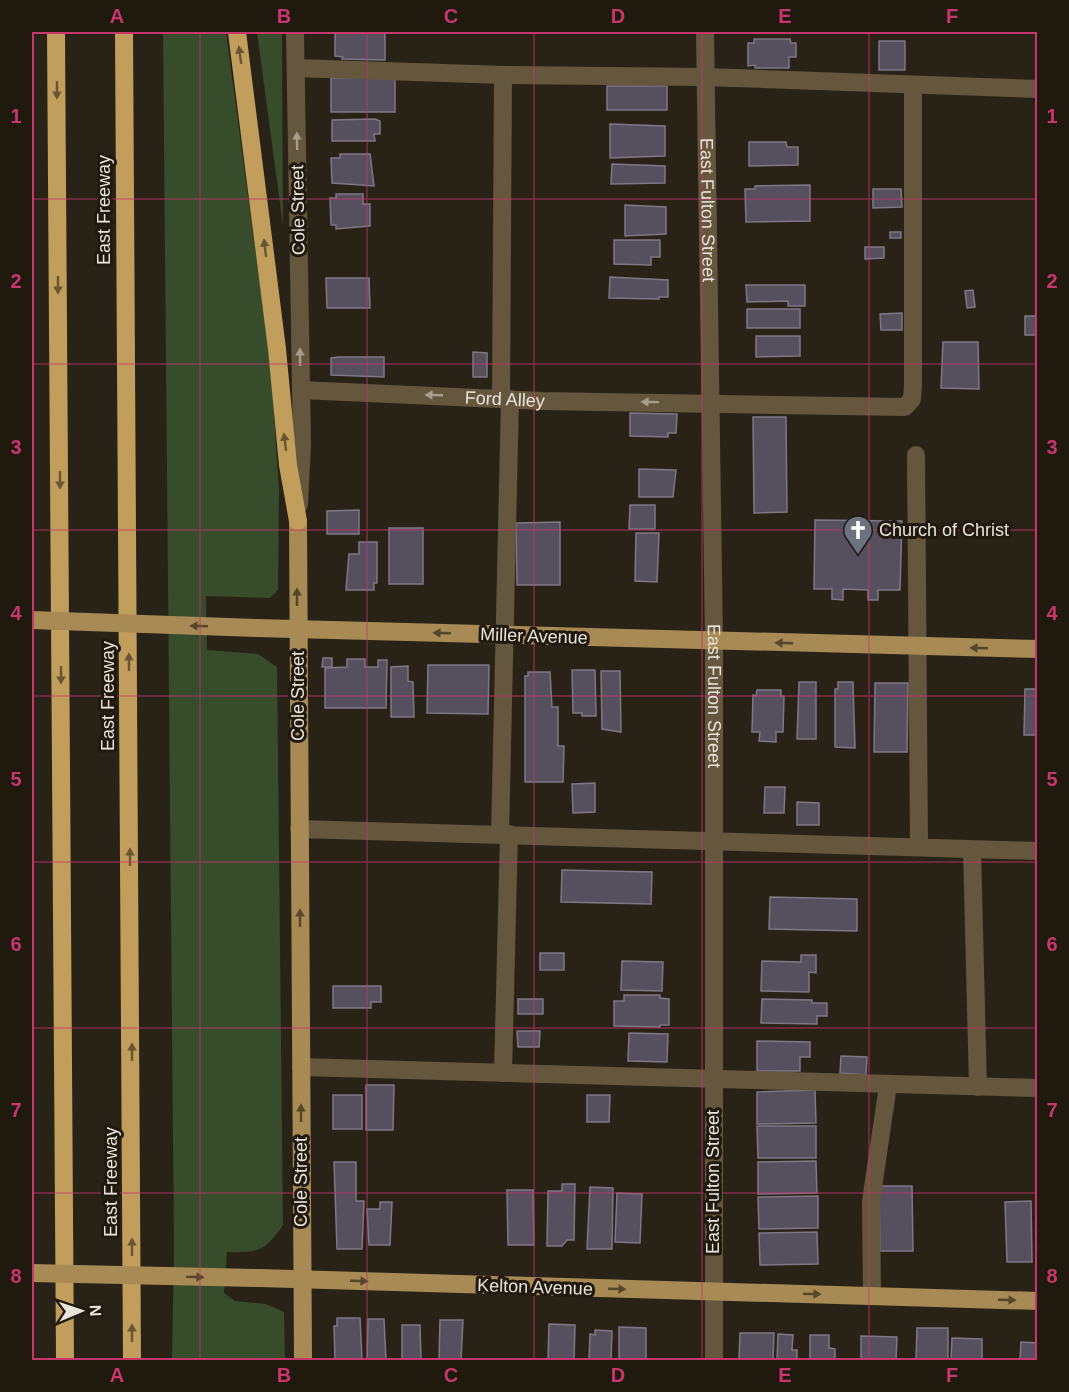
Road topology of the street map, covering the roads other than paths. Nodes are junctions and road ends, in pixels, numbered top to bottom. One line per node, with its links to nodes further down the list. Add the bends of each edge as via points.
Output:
1 (56, 32): 39 (highway, one-way to 39)
2 (124, 32): 40 (highway, East Freeway, one-way to 2)
3 (237, 32): 15 (highway, one-way to 3, via 288,465)
4 (295, 32): 6 (street, Cole Street)
5 (705, 32): 8 (street, East Fulton Street)
6 (296, 68): 7 (street); 11 (street, Cole Street, one-way to 6)
7 (503, 75): 8 (street); 12 (street)
8 (706, 77): 9 (street); 13 (street, East Fulton Street)
9 (913, 86): 10 (street); 13 (street, Ford Alley, via 912,399 905,407)
10 (1038, 89)
11 (301, 390): 12 (street, Ford Alley, one-way to 11); 15 (street, Cole Street)
12 (506, 399): 13 (street, Ford Alley, one-way to 12); 18 (street)
13 (709, 403): 19 (street, East Fulton Street)
14 (916, 455): 20 (street)
15 (298, 520): 17 (main road, Cole Street, one-way to 15)
16 (32, 620): 17 (main road, Miller Avenue, one-way to 16, bridge)
17 (297, 630): 18 (main road, Miller Avenue, one-way to 17); 22 (main road, Cole Street)
18 (504, 635): 19 (main road, Miller Avenue); 23 (street)
19 (714, 641): 20 (main road, Miller Avenue, one-way to 19); 24 (street, East Fulton Street)
20 (917, 646): 21 (main road, Miller Avenue, one-way to 20); 25 (street)
21 (1038, 649)
22 (299, 829): 23 (street); 28 (main road, Cole Street, one-way to 22)
23 (505, 834): 24 (street); 29 (street)
24 (712, 840): 25 (street); 30 (street, East Fulton Street)
25 (919, 846): 26 (street)
26 (972, 850): 27 (street); 32 (street)
27 (1038, 851)
28 (301, 1067): 29 (street); 35 (main road, Cole Street, one-way to 28)
29 (503, 1074): 30 (street)
30 (712, 1080): 31 (street); 36 (street, East Fulton Street)
31 (888, 1086): 32 (street); 37 (street, via 871,1201)
32 (978, 1087): 33 (street)
33 (1038, 1088)
34 (32, 1273): 35 (main road, Kelton Avenue, one-way to 35, bridge)
35 (300, 1279): 36 (main road, Kelton Avenue, one-way to 36); 41 (main road, Cole Street)
36 (714, 1293): 37 (main road, Kelton Avenue, one-way to 37); 42 (street, East Fulton Street)
37 (873, 1296): 38 (main road, Kelton Avenue, one-way to 38)
38 (1038, 1301)
39 (65, 1360)
40 (132, 1360)
41 (303, 1360)
42 (714, 1360)

